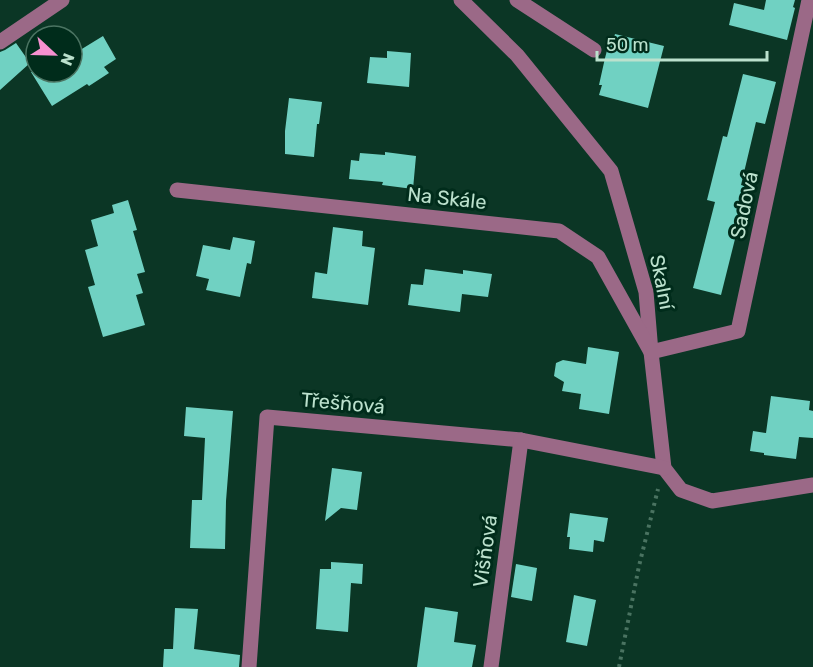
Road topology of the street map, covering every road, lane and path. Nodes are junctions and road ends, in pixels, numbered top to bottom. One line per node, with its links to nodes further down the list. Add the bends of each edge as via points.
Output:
1 (62, 0): 5 (street)
2 (461, 0): 8 (street, Skalní, via 517,55 611,171 646,292)
3 (517, 0): 6 (street)
4 (809, 0): 8 (street, Sadová, via 738,330)
5 (0, 42)
6 (594, 50)
7 (177, 190): 8 (street, Na Skále, via 559,231 598,258)
8 (651, 352): 10 (street, Skalní)
9 (521, 440): 10 (street, Třešňová); 12 (street, Třešňová, via 267,417); 13 (street, Višňová)
10 (663, 468): 11 (street, via 681,490 712,501); 14 (path)
11 (813, 485)
12 (249, 667)
13 (491, 667)
14 (619, 667)

